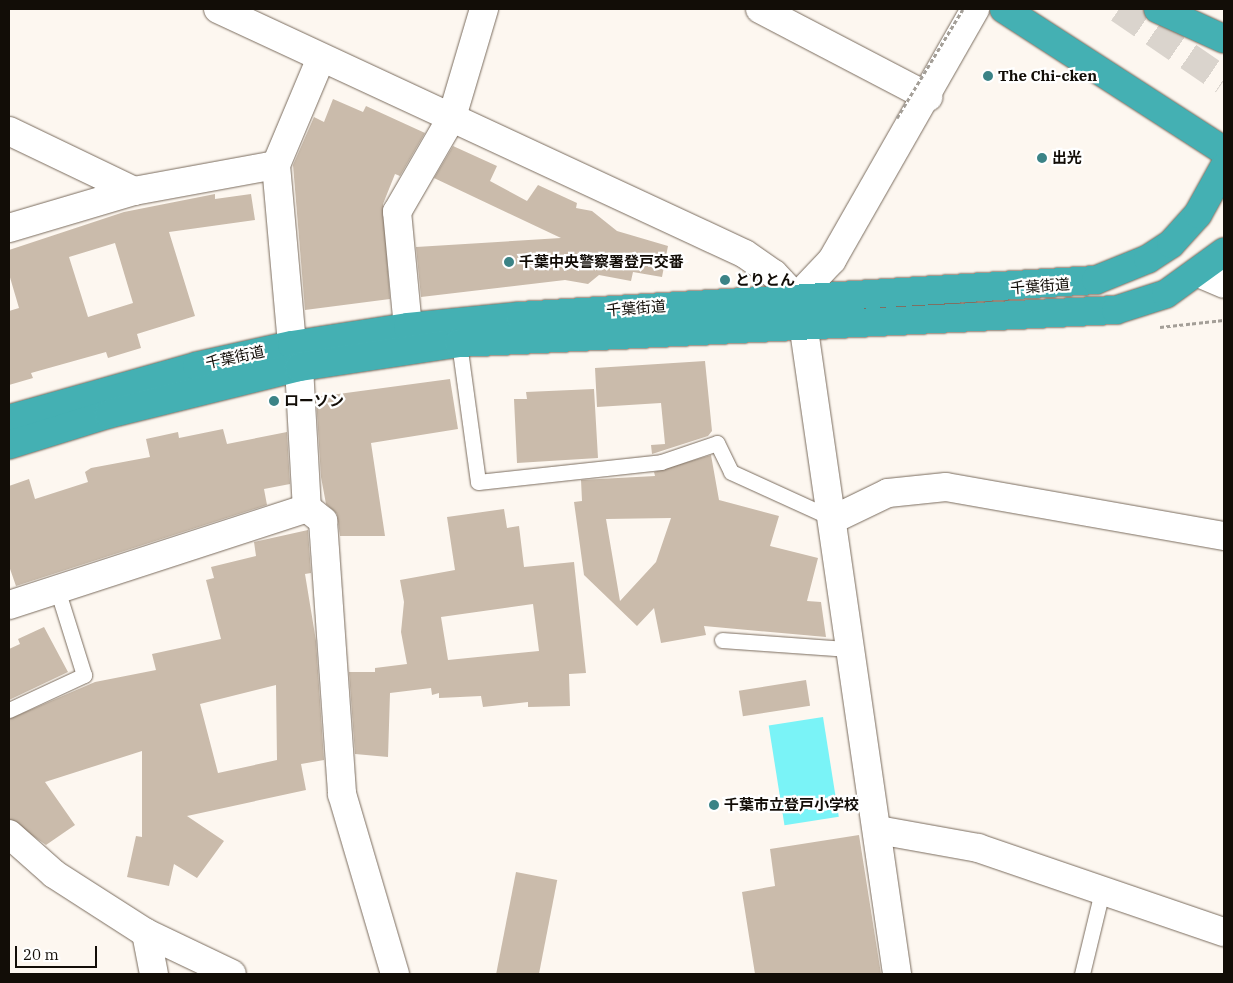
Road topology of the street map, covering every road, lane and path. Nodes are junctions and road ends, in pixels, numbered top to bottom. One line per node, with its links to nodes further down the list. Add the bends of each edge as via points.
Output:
1 (218, 9): 9 (street)
2 (484, 9): 11 (street)
3 (760, 9): 10 (street)
4 (963, 9): 12 (path, bridge)
5 (975, 9): 10 (street)
6 (1004, 9): 14 (highway)
7 (1158, 9): 8 (highway)
8 (1224, 39)
9 (321, 58): 11 (street); 15 (street)
10 (928, 97): 21 (street)
11 (452, 117): 21 (street, via 745,254 774,274); 22 (street, via 397,212)
12 (897, 118)
13 (9, 130): 17 (street)
14 (1224, 151)
15 (276, 164): 17 (street); 24 (street)
16 (1224, 167): 21 (highway, 千葉街道, via 1185,231 1148,259 1107,277)
17 (134, 191): 18 (street)
18 (9, 228)
19 (1224, 252): 20 (highway, 千葉街道)
20 (1212, 279): 21 (highway, 千葉街道, via 1148,302 1100,313)
21 (799, 310): 22 (highway, 千葉街道); 23 (highway, 千葉街道); 28 (street)
22 (409, 338): 23 (highway, 千葉街道); 24 (highway, 千葉街道)
23 (459, 343): 28 (lane, via 478,482 661,462 717,443 731,472)
24 (296, 356): 25 (highway, 千葉街道, via 118,386); 26 (highway, 千葉街道); 27 (street)
25 (9, 419)
26 (9, 445)
27 (307, 508): 30 (street); 42 (street, via 323,521 342,794)
28 (834, 519): 29 (street, via 888,493 946,486); 33 (street)
29 (1224, 536)
30 (57, 589): 31 (street); 34 (lane, via 84,675)
31 (9, 605)
32 (722, 640): 33 (lane)
33 (849, 649): 35 (street)
34 (9, 710)
35 (878, 830): 37 (street, via 978,848); 43 (street)
36 (9, 834): 39 (street, via 54,874)
37 (1103, 887): 38 (street); 44 (lane)
38 (1224, 932)
39 (146, 933): 40 (street); 41 (street)
40 (154, 974)
41 (232, 974)
42 (395, 974)
43 (897, 974)
44 (1082, 974)

